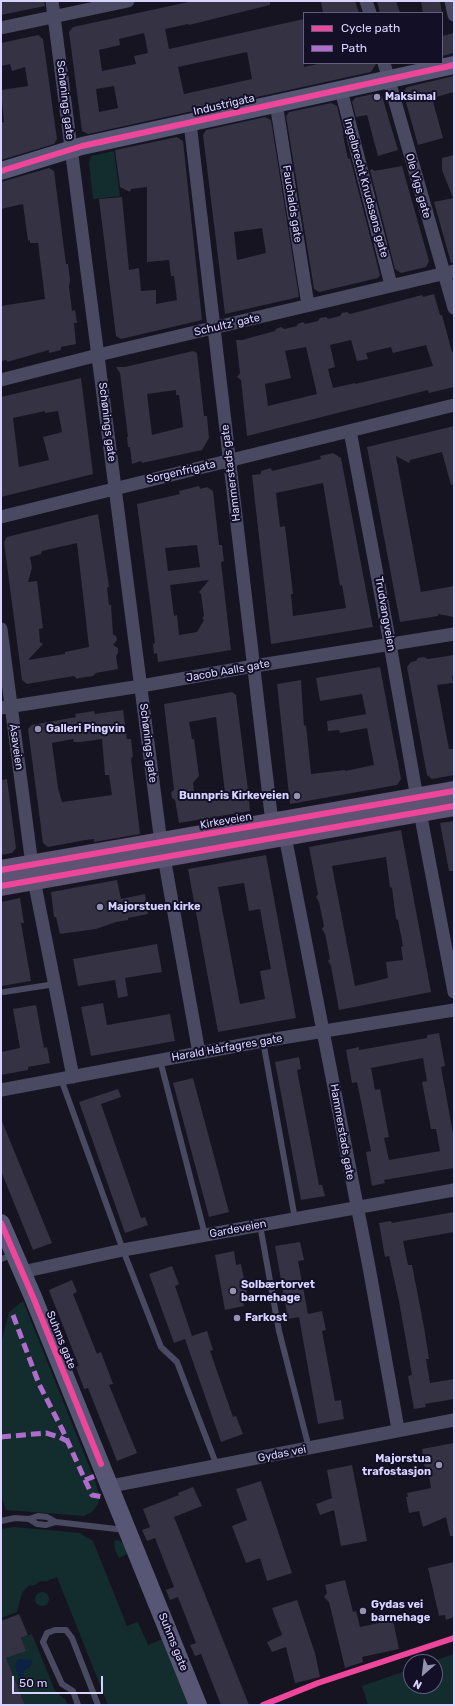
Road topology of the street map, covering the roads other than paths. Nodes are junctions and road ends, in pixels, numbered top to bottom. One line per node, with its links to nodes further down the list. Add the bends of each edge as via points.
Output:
1 (52, 1): 7 (street, Schønings gate)
2 (128, 1): 7 (street)
3 (366, 1): 5 (street)
4 (451, 1): 6 (street)
5 (370, 12)
6 (454, 15)
7 (54, 17): 8 (street); 14 (street, Schønings gate)
8 (1, 28)
9 (454, 65): 10 (street, Industrigata)
10 (386, 71): 11 (street, Industrigata); 16 (street, Ole Vigs gate)
11 (341, 90): 12 (street, Industrigata); 17 (street, Ingelbrecht Knudssøns gate)
12 (276, 104): 13 (street, Industrigata); 18 (street, Fauchalds gate)
13 (190, 123): 14 (street, Industrigata); 20 (street, Hammerstads gate)
14 (72, 149): 15 (street, Industrigata); 21 (street, Schønings gate)
15 (1, 171)
16 (449, 273): 17 (street, Schultz’ gate); 19 (street, Ole Vigs gate)
17 (391, 285): 18 (street, Schultz’ gate)
18 (308, 305): 20 (street, Schultz’ gate)
19 (454, 308)
20 (214, 328): 21 (street, Schultz’ gate); 25 (street, Hammerstads gate)
21 (98, 355): 22 (street, Schultz’ gate); 26 (street, Schønings gate)
22 (1, 380)
23 (454, 405): 24 (street, Sorgenfrigata)
24 (350, 431): 25 (street, Sorgenfrigata); 30 (street, Trudvangveien)
25 (230, 461): 26 (street, Sorgenfrigata); 31 (street, Hammerstads gate)
26 (115, 488): 27 (street, Sorgenfrigata); 32 (street, Schønings gate)
27 (1, 517)
28 (1, 629): 33 (street, Åsaveien)
29 (454, 634): 30 (street, Jacob Aalls gate)
30 (390, 645): 31 (street, Jacob Aalls gate); 35 (street, Trudvangveien)
31 (254, 666): 32 (street, Jacob Aalls gate); 37 (street, Hammerstads gate)
32 (141, 686): 33 (street, Jacob Aalls gate); 38 (street, Schønings gate)
33 (6, 707): 40 (street, Åsaveien)
34 (454, 791): 35 (main road, Kirkeveien)
35 (419, 805): 36 (main road, Kirkeveien); 37 (main road, Kirkeveien); 44 (street, Trudvangveien)
36 (454, 806)
37 (279, 830): 38 (main road, Kirkeveien); 46 (street, Hammerstads gate)
38 (162, 850): 40 (main road, Kirkeveien); 48 (street, Schønings gate)
39 (1, 870): 40 (main road, Kirkeveien)
40 (33, 872): 41 (main road, Kirkeveien); 42 (street, Åsaveien)
41 (1, 886)
42 (55, 984): 43 (lane); 50 (street, Åsaveien)
43 (4, 992)
44 (454, 992)
45 (454, 1010): 46 (street, Harald Hårfagres gate)
46 (322, 1031): 47 (street, Harald Hårfagres gate); 53 (street, Hammerstads gate)
47 (263, 1041): 48 (street, Harald Hårfagres gate); 54 (lane)
48 (199, 1053): 49 (street, Harald Hårfagres gate)
49 (160, 1060): 50 (street, Harald Hårfagres gate); 57 (lane)
50 (67, 1078): 51 (street, Harald Hårfagres gate); 58 (lane)
51 (1, 1090)
52 (454, 1190): 53 (street, Gardeveien)
53 (356, 1208): 54 (street, Gardeveien); 62 (street, Hammerstads gate)
54 (295, 1219): 56 (street, Gardeveien)
55 (1, 1223): 59 (street, Suhms gate)
56 (260, 1225): 57 (street, Gardeveien); 63 (lane, via 279,1331)
57 (205, 1235): 58 (street, Gardeveien)
58 (123, 1250): 60 (street, Gardeveien); 64 (lane, via 161,1347 177,1362)
59 (8, 1256): 60 (street, Suhms gate)
60 (22, 1272): 65 (street, Suhms gate)
61 (454, 1420): 62 (street, Gydas vei)
62 (398, 1429): 63 (street, Gydas vei)
63 (309, 1448): 64 (street, Gydas vei)
64 (217, 1466): 65 (street, Gydas vei)
65 (110, 1486): 67 (street, Suhms gate)
66 (1, 1521): 67 (lane, via 43,1516 56,1522)
67 (128, 1530): 70 (street, Suhms gate)
68 (78, 1705): 69 (lane, via 73,1691 62,1684 43,1642 47,1633 55,1630 66,1630 72,1638)
69 (98, 1705)
70 (198, 1705)

